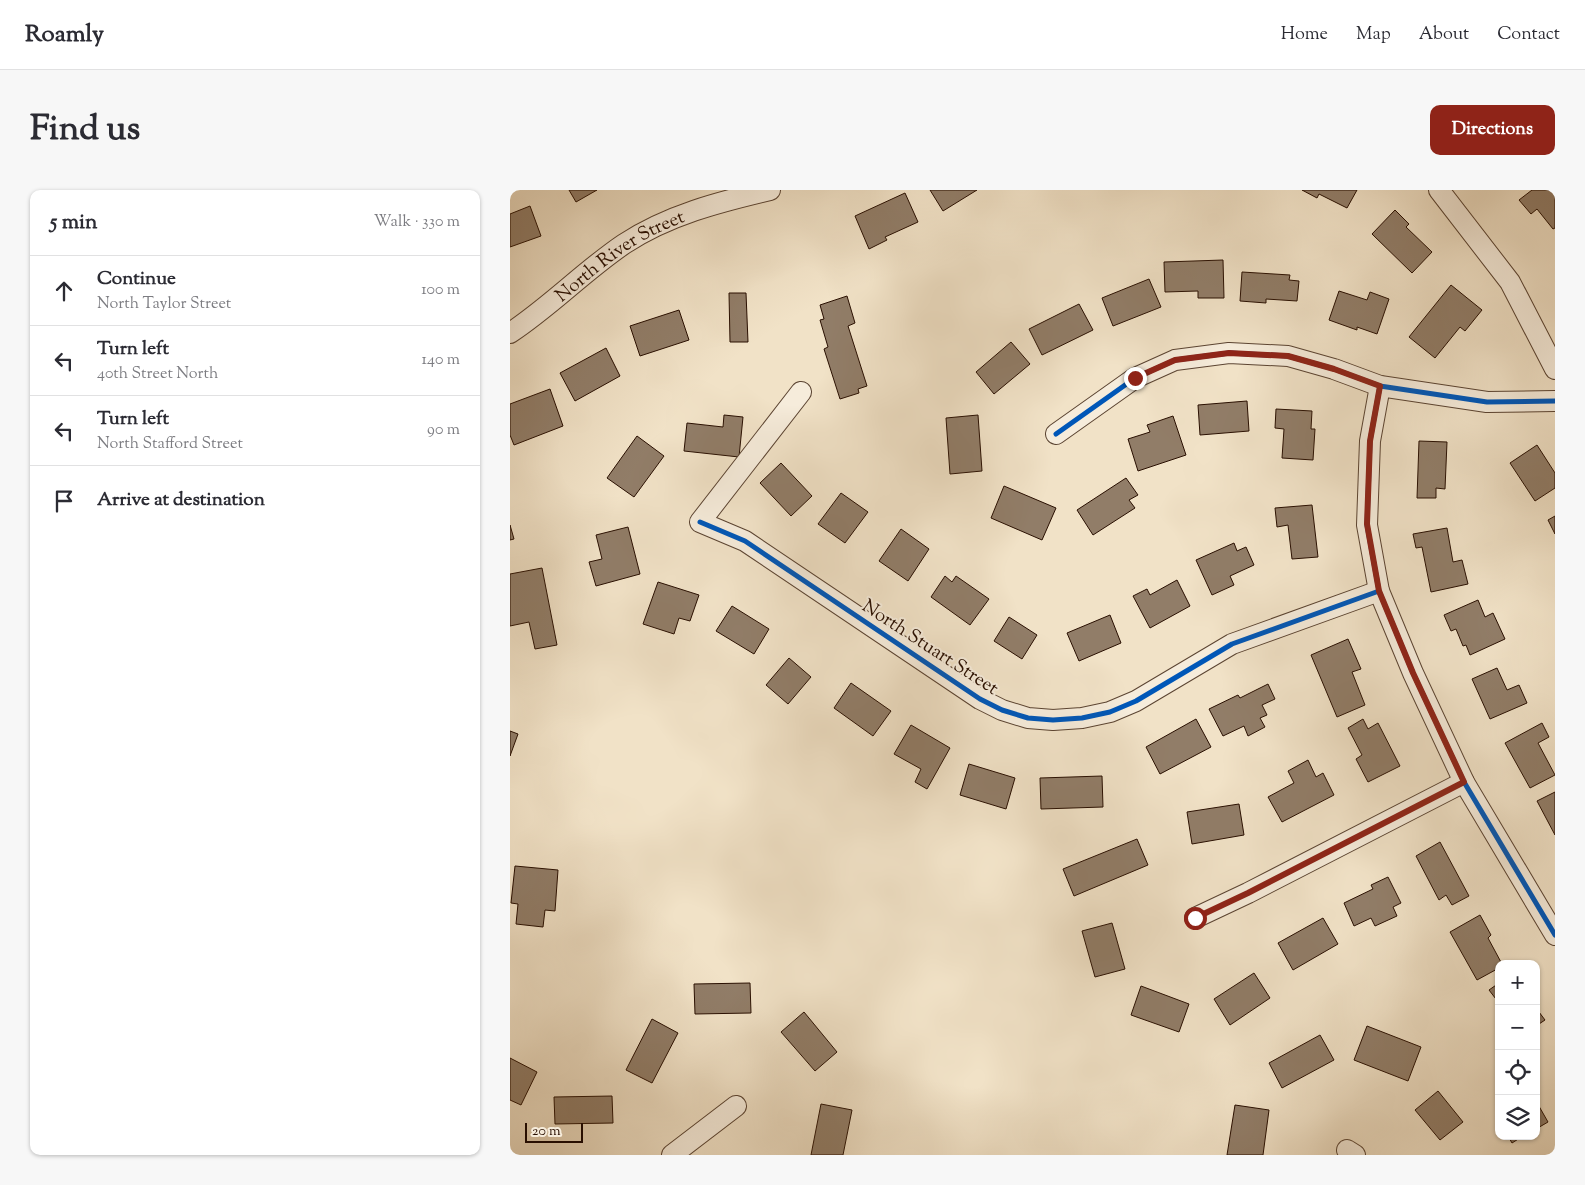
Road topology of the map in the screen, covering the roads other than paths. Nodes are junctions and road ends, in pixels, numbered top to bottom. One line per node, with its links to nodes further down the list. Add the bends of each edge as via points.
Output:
1 (770, 190): 3 (street, North River Street, via 716,203 647,231 608,255)
2 (1439, 190): 4 (street, via 1510,282)
3 (510, 333)
4 (1555, 369)
5 (1380, 386): 7 (street, via 1487,402); 8 (street, via 1288,356 1229,353 1175,360 1135,378); 9 (street, via 1370,441 1367,524)
6 (800, 392): 9 (street, North Stuart Street, via 700,522 745,541 980,699 1002,710 1053,720 1110,712 1136,701 1232,644)
7 (1555, 400)
8 (1056, 434)
9 (1379, 591): 10 (street)
10 (1464, 782): 11 (street); 12 (street)
11 (1195, 918)
12 (1555, 935)
13 (736, 1106): 14 (street)
14 (672, 1155)

